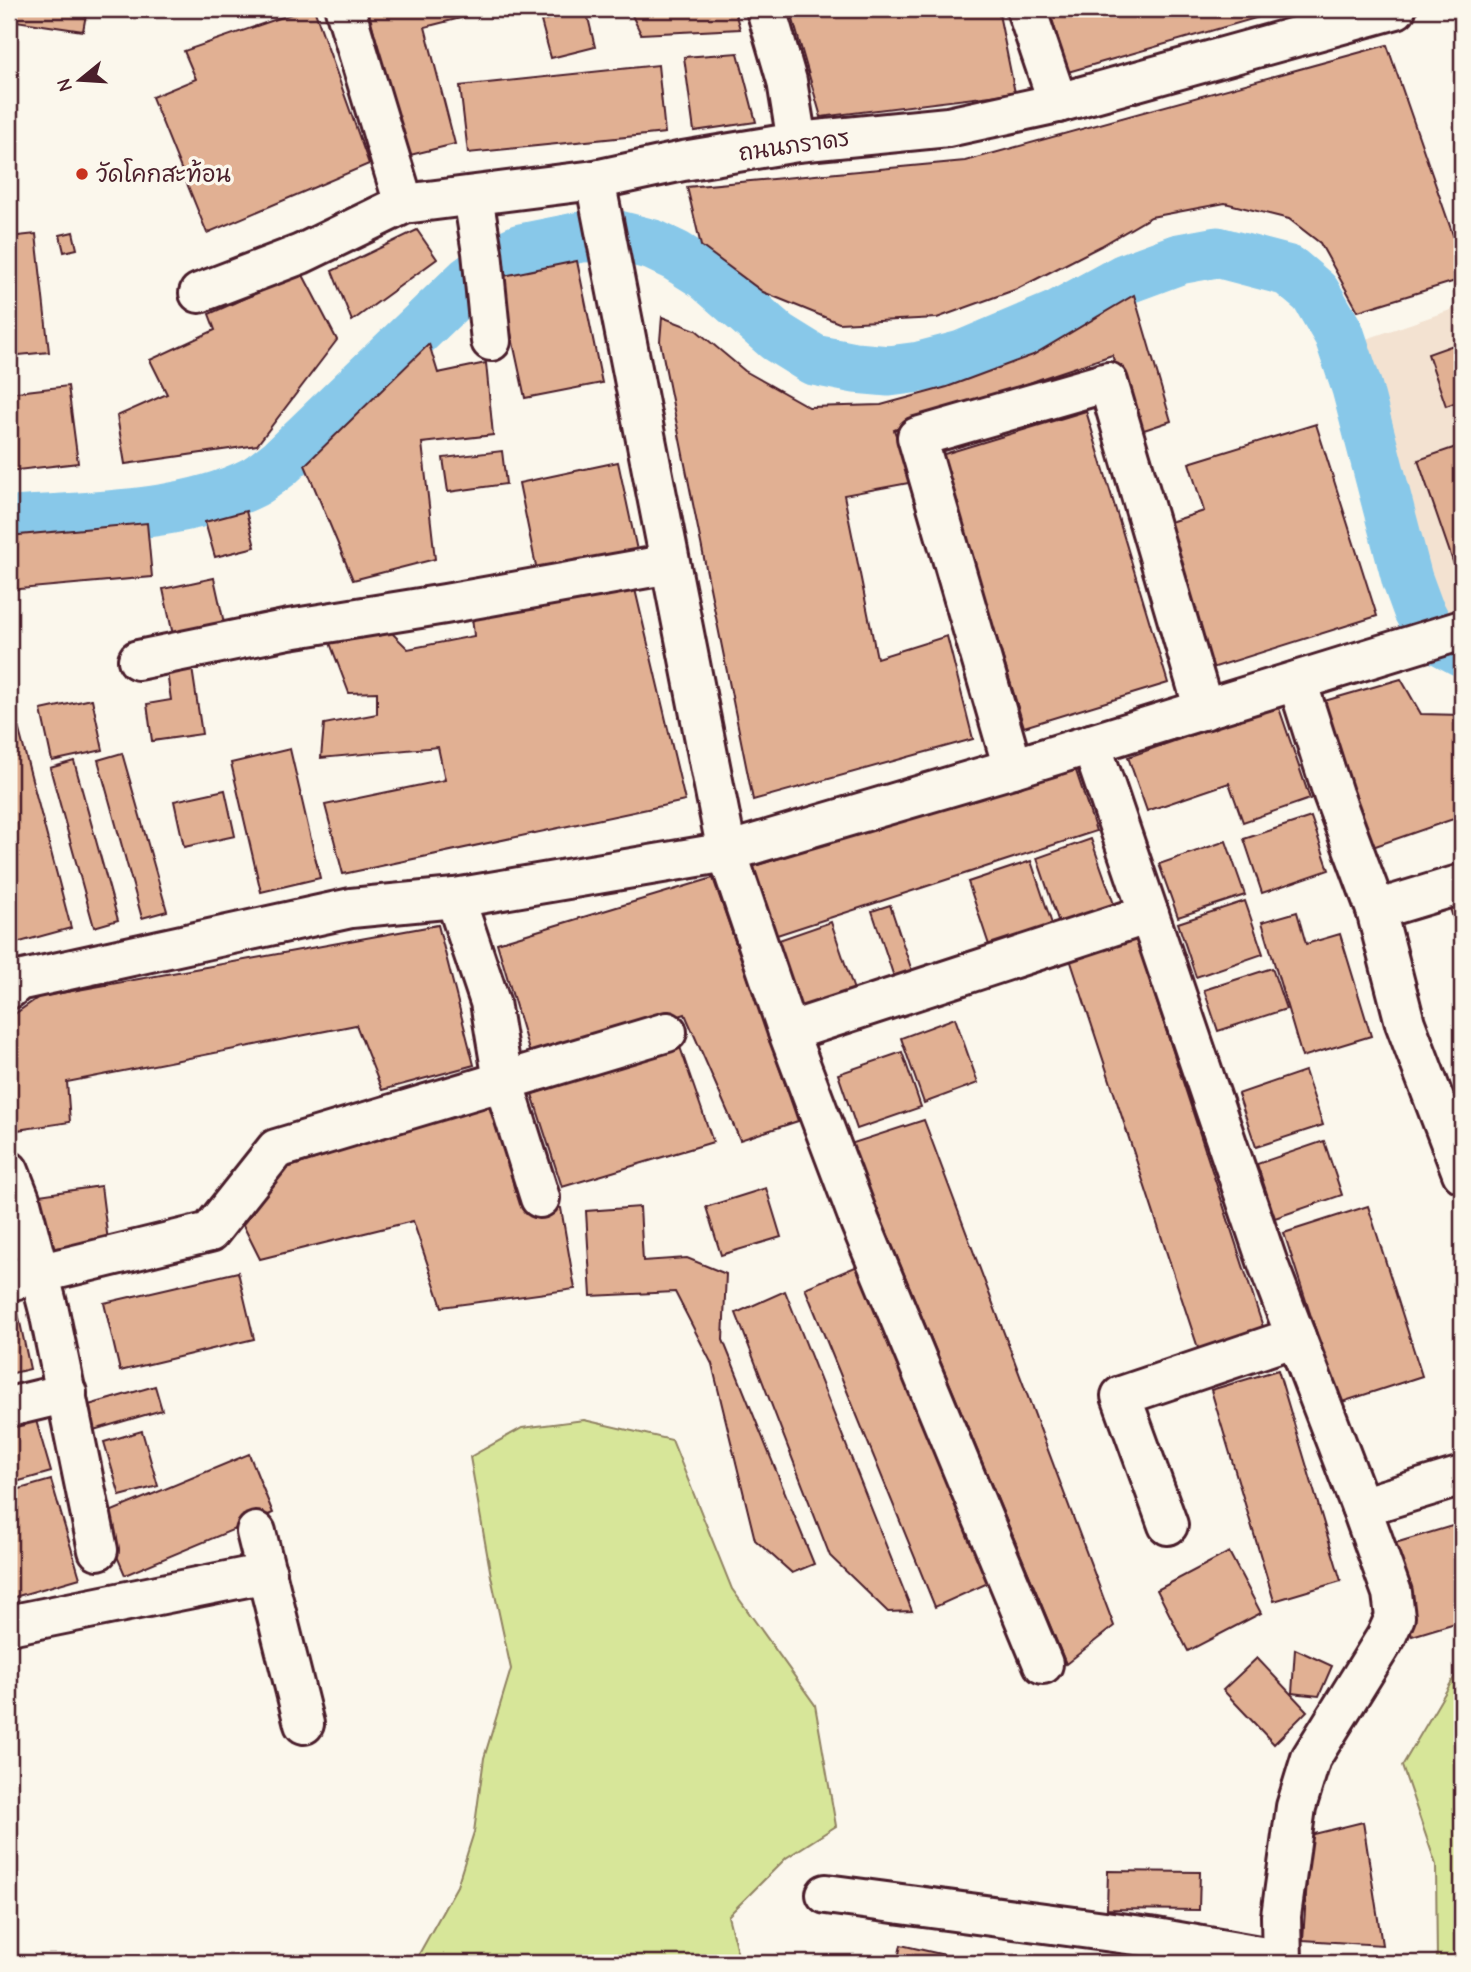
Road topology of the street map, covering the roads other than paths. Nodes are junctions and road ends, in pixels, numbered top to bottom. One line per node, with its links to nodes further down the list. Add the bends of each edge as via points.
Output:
1 (345, 9): 9 (street)
2 (766, 9): 6 (street, via 787,81)
3 (1026, 9): 5 (street)
4 (1395, 9): 5 (street, ถนนภราดร)
5 (1058, 103): 6 (street, ถนนภราดร, via 948,127)
6 (797, 142): 7 (street, ถนนภราดร, via 683,161)
7 (599, 195): 8 (street, ถนนภราดร); 12 (street)
8 (473, 197): 9 (street, ถนนภราดร); 11 (street)
9 (404, 204): 10 (street, ถนนภราดร, via 301,254)
10 (199, 293)
11 (491, 341)
12 (670, 564): 14 (street, via 289,629); 19 (street)
13 (1462, 630): 15 (street)
14 (138, 660)
15 (1297, 681): 16 (street); 22 (street)
16 (1204, 710): 17 (street); 18 (street, via 1108,382 930,433 917,437)
17 (1091, 744): 18 (street); 23 (street)
18 (1013, 768): 19 (street)
19 (727, 852): 21 (street); 26 (street)
20 (1462, 884): 22 (street)
21 (455, 898): 24 (street, via 351,908 18,981); 27 (street, via 490,1002)
22 (1376, 910): 29 (street, via 1405,1023)
23 (1149, 915): 26 (street); 32 (street)
24 (9, 989)
25 (667, 1032): 27 (street)
26 (788, 1032): 42 (street, via 860,1222)
27 (503, 1081): 30 (street); 31 (street, via 276,1149 210,1232)
28 (9, 1171): 31 (street, via 20,1199)
29 (1462, 1173)
30 (540, 1198)
31 (24, 1277): 33 (street)
32 (1296, 1337): 36 (street); 37 (street, via 1121,1396)
33 (67, 1393): 34 (street); 39 (street)
34 (9, 1407)
35 (1462, 1476): 36 (street)
36 (1361, 1507): 45 (street, via 1392,1593 1395,1616 1311,1758 1296,1807 1285,1877)
37 (1168, 1525)
38 (256, 1532): 40 (street)
39 (99, 1550)
40 (267, 1573): 41 (street); 43 (street)
41 (9, 1625)
42 (1043, 1664)
43 (304, 1724)
44 (826, 1894): 45 (street, via 1150,1937)
45 (1282, 1962)

